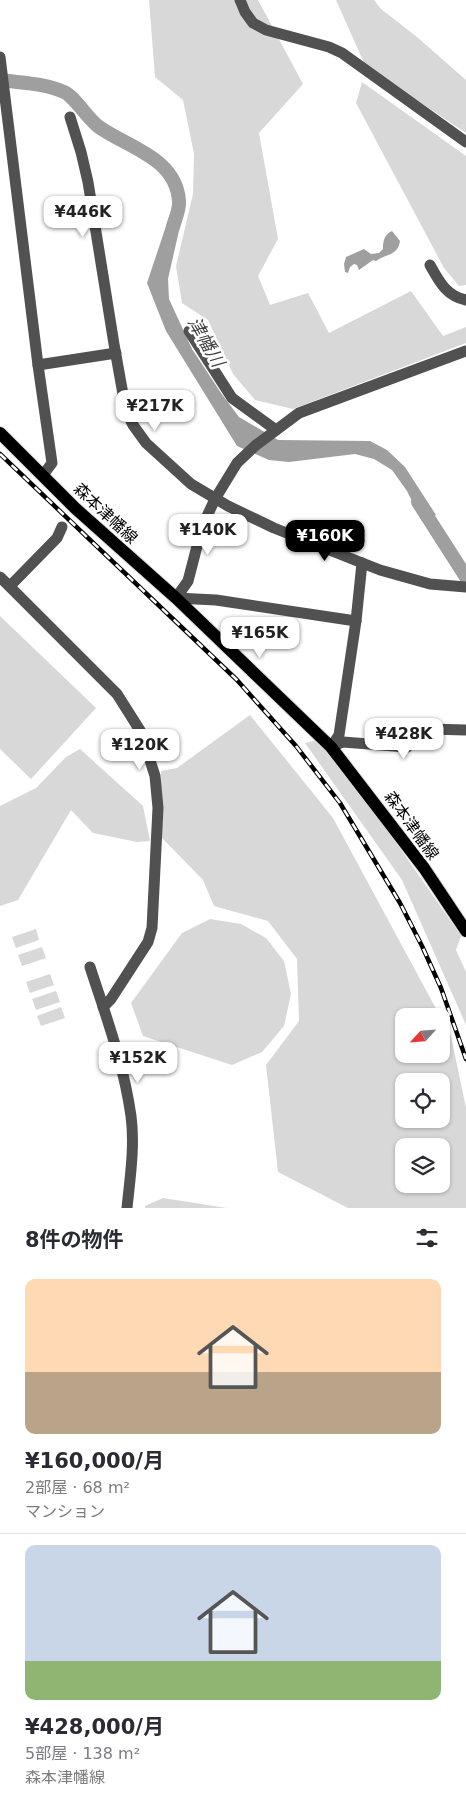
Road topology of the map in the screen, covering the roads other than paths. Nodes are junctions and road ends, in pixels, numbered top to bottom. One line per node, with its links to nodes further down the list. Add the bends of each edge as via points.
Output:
1 (240, 0): 4 (street, via 253,23 342,53)
2 (0, 57): 10 (street)
3 (70, 117): 9 (street, via 88,182)
4 (466, 142)
5 (430, 265): 6 (street, via 444,290)
6 (466, 300)
7 (189, 331): 11 (street, via 232,398)
8 (466, 351): 11 (street, via 299,413)
9 (116, 352): 10 (street); 14 (street, via 126,411 133,425 146,442 185,478)
10 (38, 365): 13 (street, via 52,463)
11 (276, 430): 14 (street, via 237,464)
12 (0, 433): 13 (main road, 森本津幡線)
13 (43, 475): 20 (main road, 森本津幡線, via 75,508)
14 (215, 498): 16 (street, via 274,528); 20 (street, via 202,527 188,581)
15 (62, 527): 18 (street, via 57,538)
16 (362, 562): 19 (street, via 430,584); 21 (street)
17 (0, 577): 18 (street)
18 (10, 586): 26 (street, via 117,694 141,732 155,776 158,808 152,928 148,942)
19 (466, 588)
20 (176, 598): 21 (street, via 216,600); 23 (main road, 森本津幡線)
21 (356, 621): 23 (street, via 339,735)
22 (466, 730): 23 (street, via 428,729 407,748 343,742)
23 (331, 747): 24 (main road, 森本津幡線, via 424,868)
24 (466, 931)
25 (90, 967): 26 (street)
26 (103, 1007): 27 (street, via 131,1117 132,1153)
27 (127, 1208)

